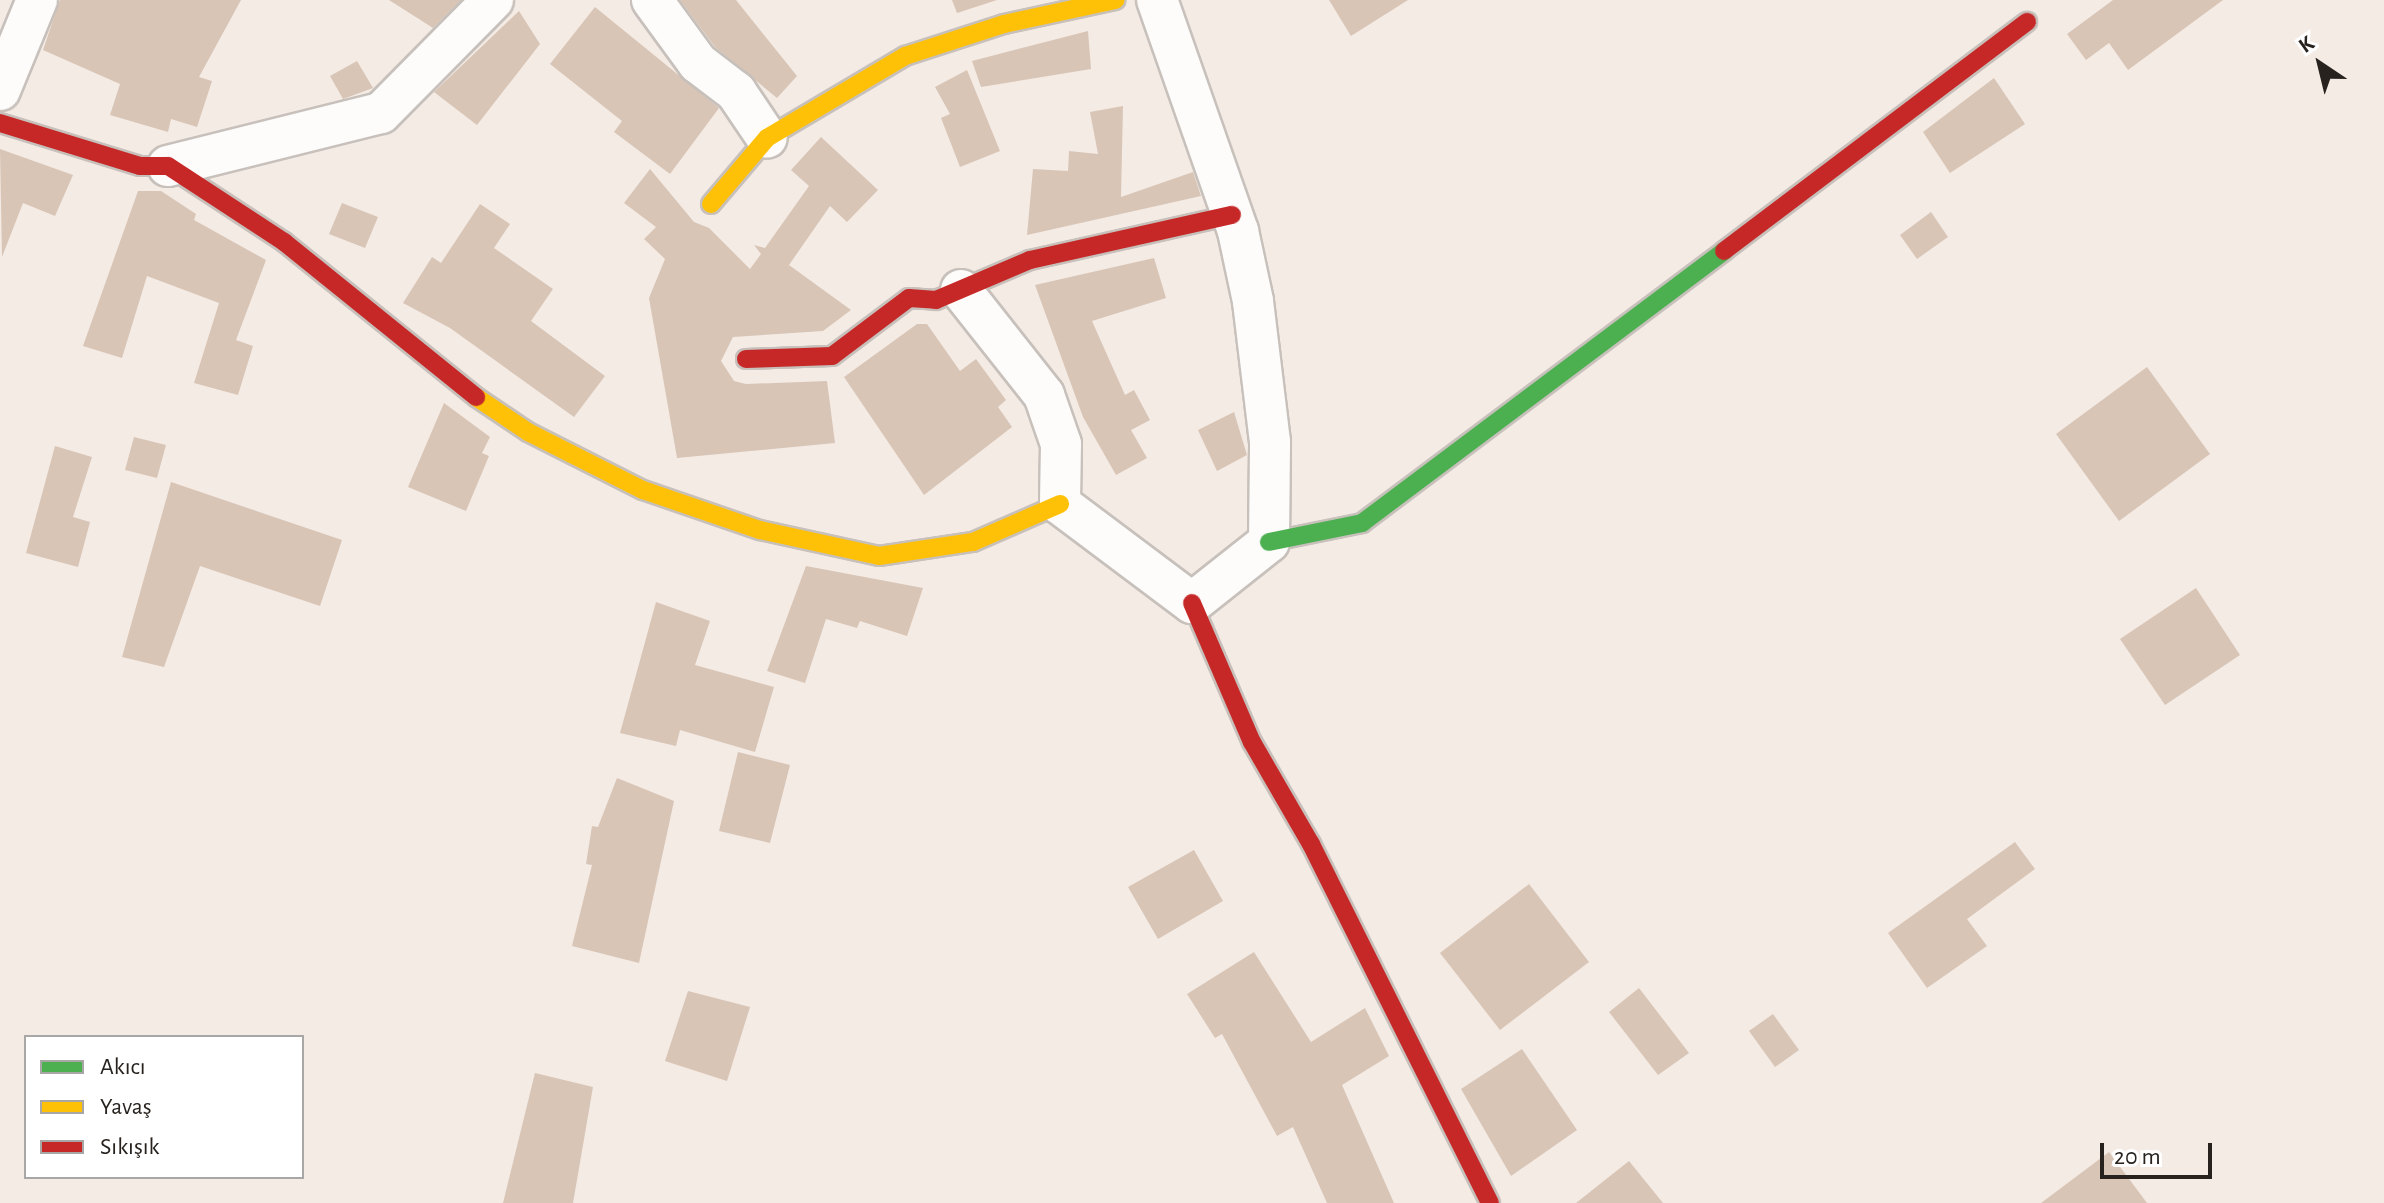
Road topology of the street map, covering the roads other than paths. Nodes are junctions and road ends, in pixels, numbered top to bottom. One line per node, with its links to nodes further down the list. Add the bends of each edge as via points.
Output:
1 (37, 0): 7 (street)
2 (493, 0): 10 (street, via 381,113)
3 (652, 0): 9 (street, via 698,63 736,92)
4 (1115, 0): 9 (street, via 1004,24 905,56)
5 (1157, 0): 12 (street)
6 (2027, 22): 16 (street, via 1362,523)
7 (0, 90)
8 (0, 124): 10 (street, via 140,166)
9 (767, 138): 11 (street)
10 (168, 166): 15 (street, via 284,242 475,396 528,432 643,490 760,530 879,556 952,548)
11 (711, 204)
12 (1232, 215): 13 (street, via 1030,260); 16 (street, via 1264,371)
13 (961, 290): 14 (street, via 936,300 909,298 832,356); 15 (street, via 1010,344 1044,395 1061,444)
14 (746, 359)
15 (1060, 504): 17 (street)
16 (1269, 542): 17 (street)
17 (1192, 603): 18 (street, via 1252,742 1311,844)
18 (1490, 1203)

